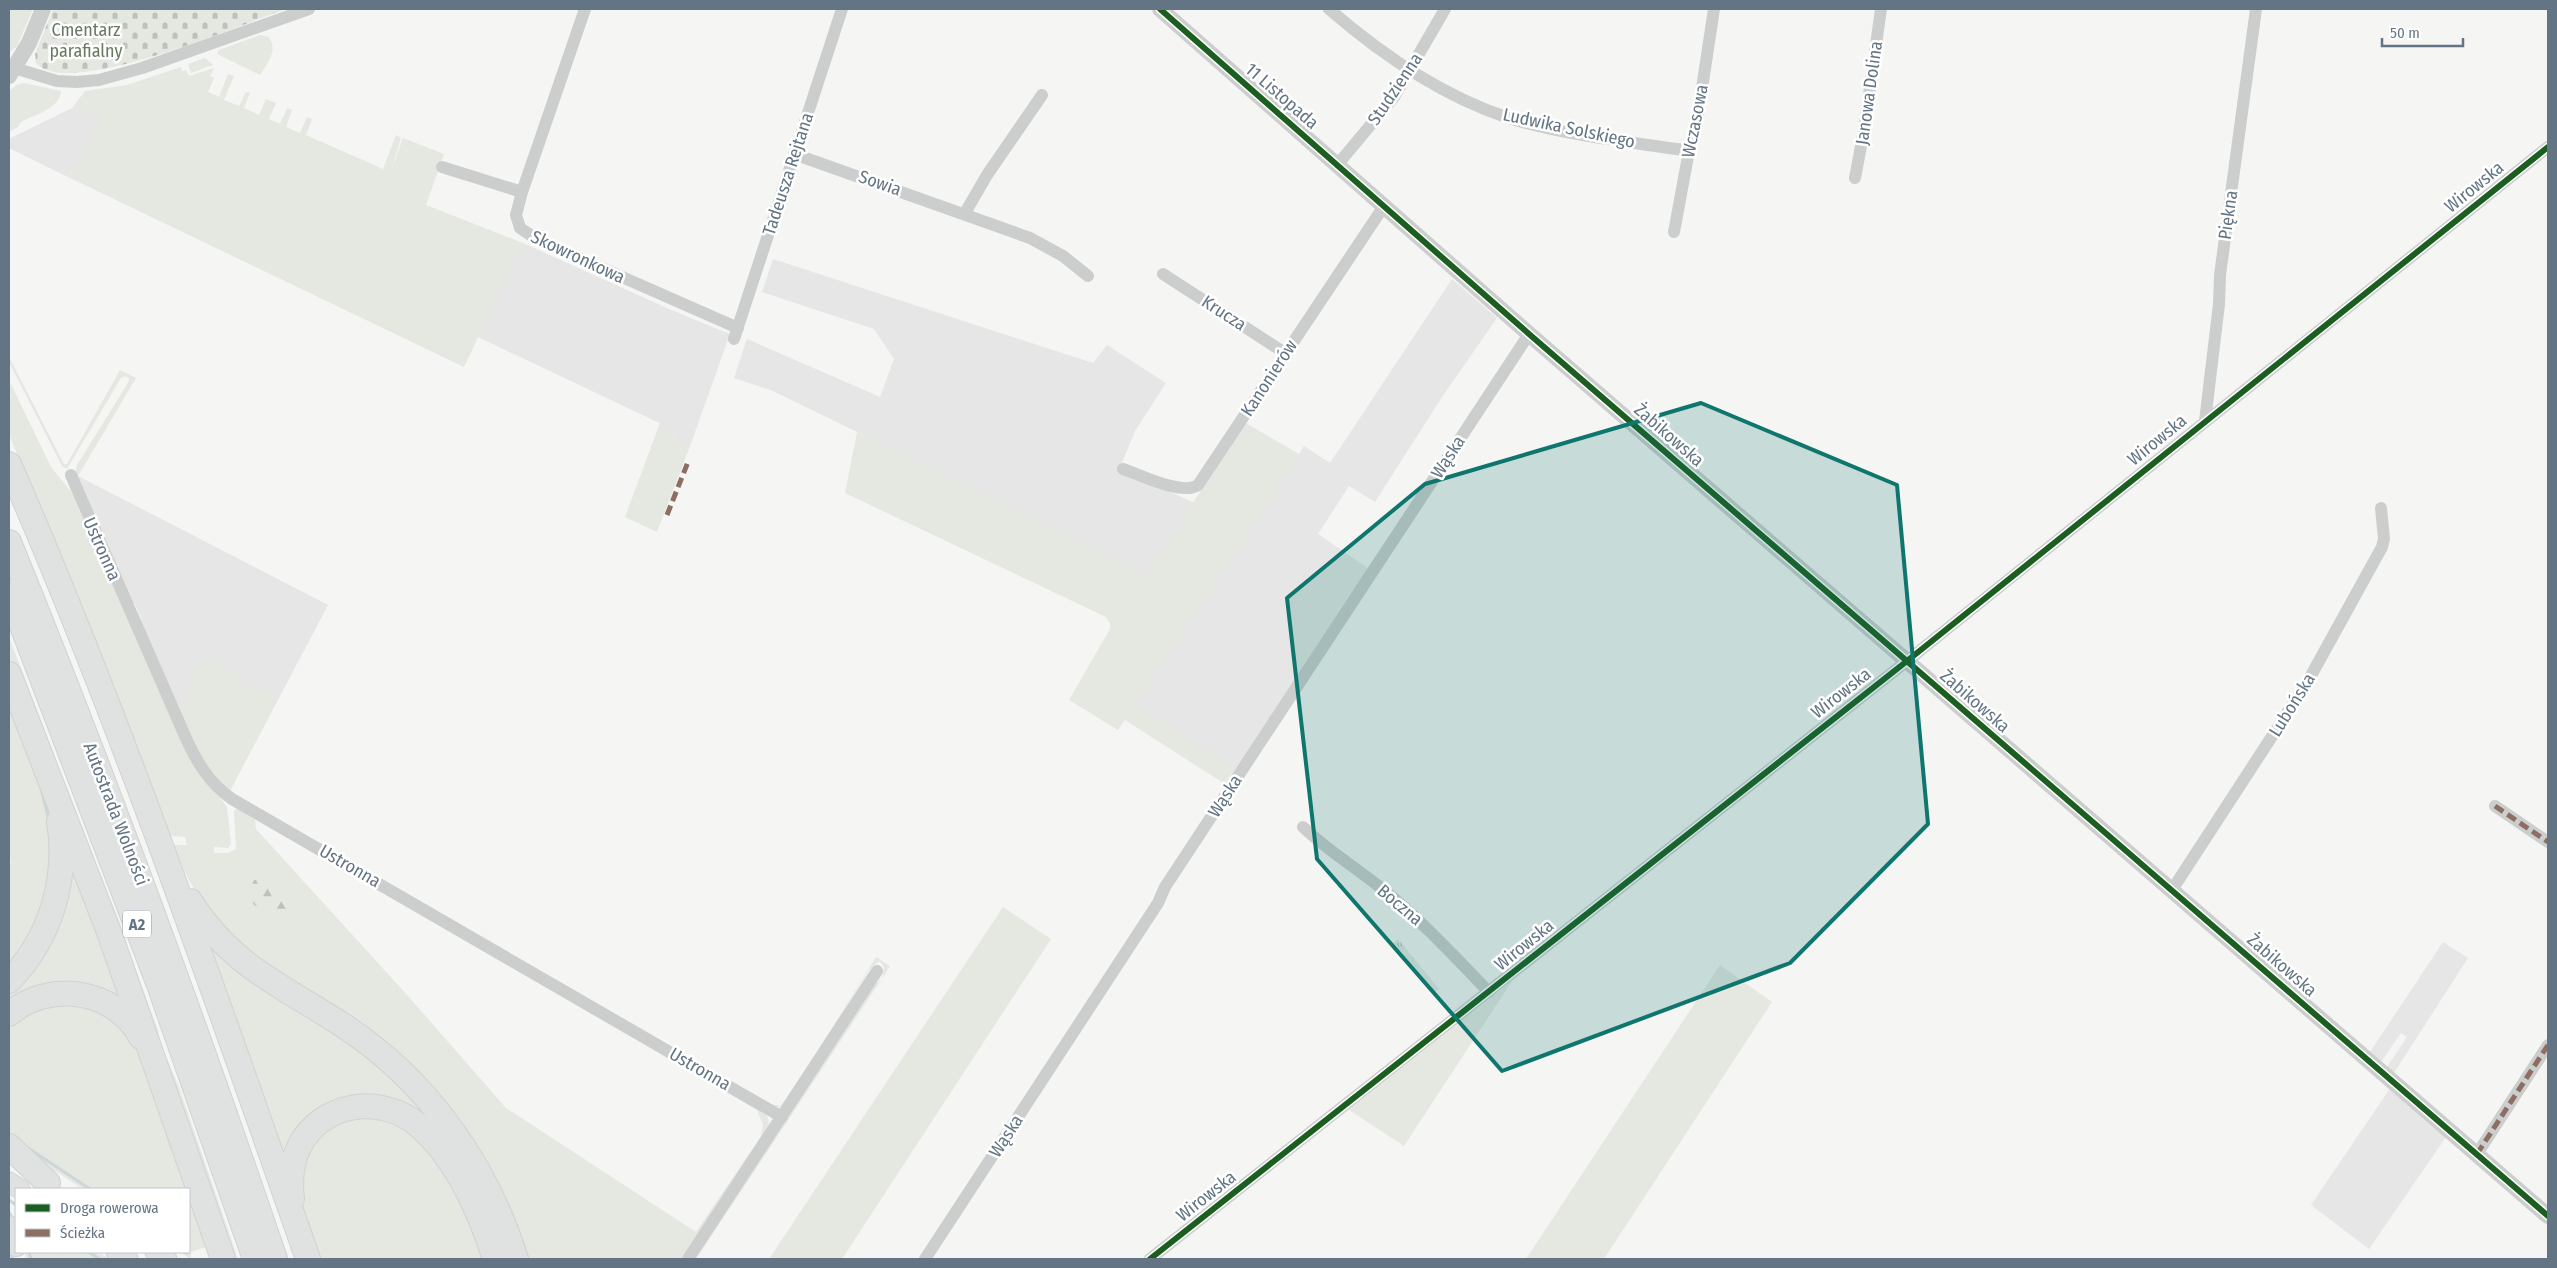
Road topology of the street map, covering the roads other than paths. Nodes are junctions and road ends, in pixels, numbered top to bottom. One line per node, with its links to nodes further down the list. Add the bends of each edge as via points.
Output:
1 (43, 9): 12 (street, via 29,44)
2 (309, 9): 12 (street, via 99,80 49,80)
3 (584, 9): 20 (street, Skowronkowa)
4 (842, 9): 16 (street, Tadeusza Rejtana)
5 (1160, 9): 17 (street, 11 Listopada)
6 (1329, 9): 11 (street, Ludwika Solskiego)
7 (1445, 9): 11 (street, Studzienna)
8 (1714, 9): 15 (street, Wczasowa, via 1696,128)
9 (1881, 9): 19 (street, Janowa Dolina)
10 (2256, 9): 29 (street, Piękna, via 2220,275)
11 (1410, 70): 15 (street, Ludwika Solskiego, via 1474,104 1517,120 1558,130); 17 (street, Studzienna, via 1387,107)
12 (11, 71)
13 (1042, 94): 22 (street)
14 (2548, 147): 29 (street, Wirowska)
15 (1689, 151): 23 (street, Wczasowa)
16 (794, 154): 22 (street, Sowia); 26 (street, Tadeusza Rejtana)
17 (1338, 164): 21 (street, 11 Listopada)
18 (442, 167): 20 (street)
19 (1855, 178)
20 (522, 192): 26 (street, Skowronkowa, via 516,215 524,232)
21 (1384, 206): 27 (street, Żabikowska); 28 (street, Kanonierów)
22 (965, 213): 25 (street, Sowia, via 1041,243)
23 (1674, 232)
24 (1162, 274): 28 (street, Krucza)
25 (1088, 276)
26 (736, 334)
27 (1529, 334): 36 (street, Żabikowska); 66 (street, Wąska)
28 (1285, 353): 31 (street, Kanonierów, via 1207,472 1193,488 1180,489)
29 (2205, 421): 36 (street, Wirowska)
30 (9, 464): 42 (highway, via 95,674)
31 (1123, 469)
32 (72, 475): 50 (street, Ustronna, via 185,736 201,767 218,788)
33 (2381, 508): 43 (street, Lubońska, via 2382,547 2308,680)
34 (9, 542): 61 (highway, Autostrada Wolności / A2, via 134,861)
35 (9, 592): 60 (highway, Autostrada Wolności / A2, via 158,982)
36 (1907, 661): 43 (street, Żabikowska); 46 (street, Wirowska)
37 (9, 674): 38 (highway)
38 (49, 778): 45 (highway, via 61,842 57,896 42,937); 49 (highway)
39 (2495, 806): 41 (street)
40 (1303, 826): 46 (street, Boczna, via 1324,847 1381,888 1425,926)
41 (2548, 842)
42 (168, 865): 56 (highway); 64 (highway, via 205,923 237,958 367,1042 432,1104 479,1171 498,1209)
43 (2172, 890): 52 (street, Żabikowska)
44 (877, 971): 50 (street)
45 (9, 981)
46 (1489, 992): 67 (street, Wirowska)
47 (9, 1014): 49 (highway, via 49,994 90,997 115,1009 131,1023)
48 (2548, 1045): 52 (street)
49 (156, 1065): 59 (highway)
50 (782, 1116): 65 (street)
51 (9, 1146): 54 (highway)
52 (2477, 1154): 55 (street, Żabikowska)
53 (9, 1158): 54 (main road)
54 (53, 1186)
55 (2548, 1216)
56 (295, 1223): 62 (highway); 63 (highway, via 291,1176 303,1140 316,1125 335,1113 356,1107 381,1107 411,1120 442,1150 472,1202)
57 (9, 1228): 58 (highway)
58 (15, 1242)
59 (224, 1259)
60 (255, 1259)
61 (275, 1259)
62 (308, 1259)
63 (495, 1259)
64 (516, 1259)
65 (688, 1259)
66 (925, 1259)
67 (1150, 1259)

